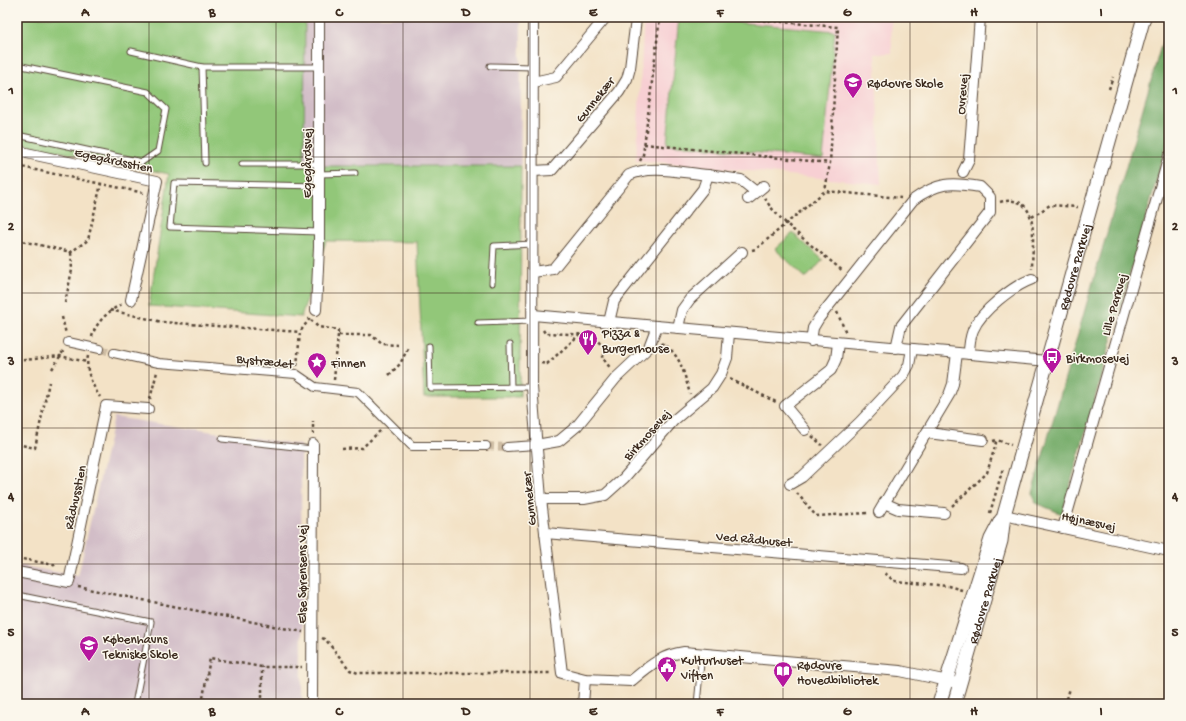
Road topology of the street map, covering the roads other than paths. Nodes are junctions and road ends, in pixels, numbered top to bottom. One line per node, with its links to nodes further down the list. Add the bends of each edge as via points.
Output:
1 (319, 17): 11 (street, Egegårdsvej)
2 (534, 17): 12 (street, Gunnekær)
3 (606, 17): 13 (street, via 556,77)
4 (635, 17): 20 (street, Gunnekær, via 630,68 619,92 552,170)
5 (980, 17): 21 (street, Ovrevej, via 970,160)
6 (1144, 17): 51 (street, Rødovre Parkvej)
7 (131, 51): 10 (lane)
8 (17, 65): 14 (lane, via 148,92 166,109 158,151 142,162)
9 (490, 66): 12 (lane)
10 (202, 67): 11 (lane); 17 (lane)
11 (319, 67): 19 (street, Egegårdsvej)
12 (534, 67): 13 (street, Gunnekær)
13 (534, 82): 20 (street, Gunnekær)
14 (17, 135)
15 (17, 151): 32 (street, Egegårdsstien, via 157,181)
16 (1169, 156): 69 (street, Lille Parkvej)
17 (204, 163)
18 (242, 164): 19 (lane)
19 (319, 169): 22 (lane); 24 (street, Egegårdsvej)
20 (533, 171): 27 (street, Gunnekær)
21 (963, 172)
22 (355, 173)
23 (708, 175): 25 (street, via 741,180 760,189); 29 (street, via 647,169 636,171 629,175 553,269); 36 (street, via 703,189 614,301)
24 (319, 186): 26 (street, Egegårdsvej); 26 (lane, via 174,183 170,227)
25 (748, 199)
26 (319, 232): 33 (street, Egegårdsvej)
27 (533, 244): 29 (street, Gunnekær); 31 (lane, via 494,246)
28 (742, 252): 38 (street, via 690,299 682,310)
29 (533, 272): 34 (street, Gunnekær)
30 (1032, 279): 50 (street, via 1021,283 982,315 973,330)
31 (492, 283)
32 (131, 300)
33 (316, 310)
34 (533, 318): 35 (lane); 36 (street); 52 (street, Gunnekær)
35 (478, 322)
36 (609, 322): 37 (street)
37 (657, 326): 38 (street); 59 (street, via 650,347 616,378 577,426 559,441)
38 (678, 328): 39 (street)
39 (729, 333): 40 (street); 64 (street, Birkmosevej, via 727,358 712,388 673,421 624,478 605,495 584,499)
40 (811, 341): 42 (street); 45 (street, via 813,328 913,200 941,184 980,186 986,191 992,204 990,212 901,326)
41 (68, 342): 46 (street)
42 (838, 343): 45 (street); 55 (street, via 836,359 831,370 785,406)
43 (510, 344): 53 (lane)
44 (429, 346): 53 (lane, via 430,388)
45 (896, 348): 47 (street)
46 (100, 349)
47 (912, 350): 49 (street); 63 (street, via 909,365 903,376 830,451 802,477)
48 (114, 352): 60 (street, Bystrædet, via 159,363 296,374 315,387 358,392 412,446)
49 (957, 353): 50 (street); 56 (street, via 953,384)
50 (969, 354): 51 (street)
51 (1048, 361): 68 (street, Rødovre Parkvej)
52 (532, 387): 53 (lane); 59 (street, Gunnekær)
53 (511, 388)
54 (148, 409): 73 (street, Rådhusstien, via 106,406 69,582)
55 (804, 430)
56 (928, 433): 58 (street); 65 (street)
57 (222, 439): 61 (lane)
58 (983, 440)
59 (536, 445): 62 (street); 64 (street, Gunnekær)
60 (486, 446)
61 (313, 447): 80 (street, Else Sørensens Vej)
62 (507, 447)
63 (790, 484)
64 (541, 499): 70 (street, Gunnekær)
65 (884, 503): 66 (street); 67 (street, via 898,509)
66 (879, 512)
67 (944, 513)
68 (1004, 515): 69 (street, Højnæsvej); 77 (street, Rødovre Parkvej, via 991,539); 78 (street, Rødovre Parkvej, via 1001,541)
69 (1063, 528): 71 (street, Højnæsvej)
70 (545, 533): 72 (street, Ved Rådhuset); 76 (street, Gunnekær, via 562,673)
71 (1169, 551)
72 (961, 568)
73 (17, 572)
74 (17, 595): 79 (lane, via 151,622)
75 (702, 653): 76 (street, via 671,653 656,660 630,681); 77 (street, via 900,671); 82 (lane)
76 (585, 679): 81 (street)
77 (947, 680): 78 (street); 83 (street, Rødovre Parkvej)
78 (960, 684): 84 (street, Rødovre Parkvej)
79 (135, 704)
80 (312, 704)
81 (583, 704)
82 (697, 704)
83 (939, 704)
84 (954, 704)

